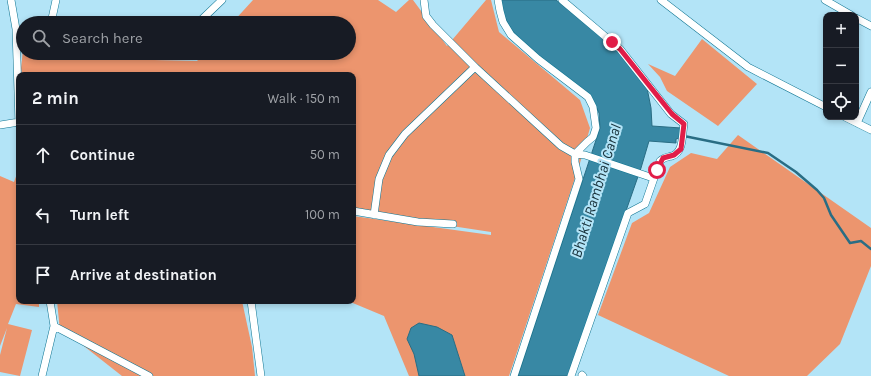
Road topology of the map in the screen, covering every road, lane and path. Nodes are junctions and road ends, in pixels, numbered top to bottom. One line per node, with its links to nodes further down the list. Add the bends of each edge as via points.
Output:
1 (11, 0): 10 (street)
2 (56, 0): 11 (street)
3 (222, 0): 12 (street)
4 (424, 0): 16 (street, via 426,16)
5 (498, 0): 25 (street, via 503,22 511,35 588,97 593,107 595,136)
6 (562, 0): 26 (street, via 620,49 672,114 684,123 681,149 674,155 663,158)
7 (661, 0): 19 (street, via 748,67)
8 (824, 0): 9 (street)
9 (846, 12)
10 (16, 16)
11 (53, 16)
12 (205, 16)
13 (859, 20): 14 (street)
14 (871, 26)
15 (20, 60): 17 (street)
16 (475, 67): 25 (street, via 561,146); 28 (street, via 405,134 389,155 379,179)
17 (20, 72)
18 (871, 92): 22 (street)
19 (823, 105)
20 (852, 120): 22 (street)
21 (16, 123): 23 (street)
22 (857, 123): 24 (street)
23 (0, 125)
24 (871, 130)
25 (575, 154): 26 (street); 36 (street, via 579,179)
26 (653, 178): 37 (street, via 645,204 628,213)
27 (356, 212): 28 (street)
28 (374, 215): 29 (street)
29 (453, 224)
30 (50, 304): 32 (street)
31 (251, 304): 35 (street)
32 (54, 326): 33 (street); 34 (street)
33 (42, 376)
34 (149, 376)
35 (261, 376)
36 (514, 376)
37 (571, 376)

